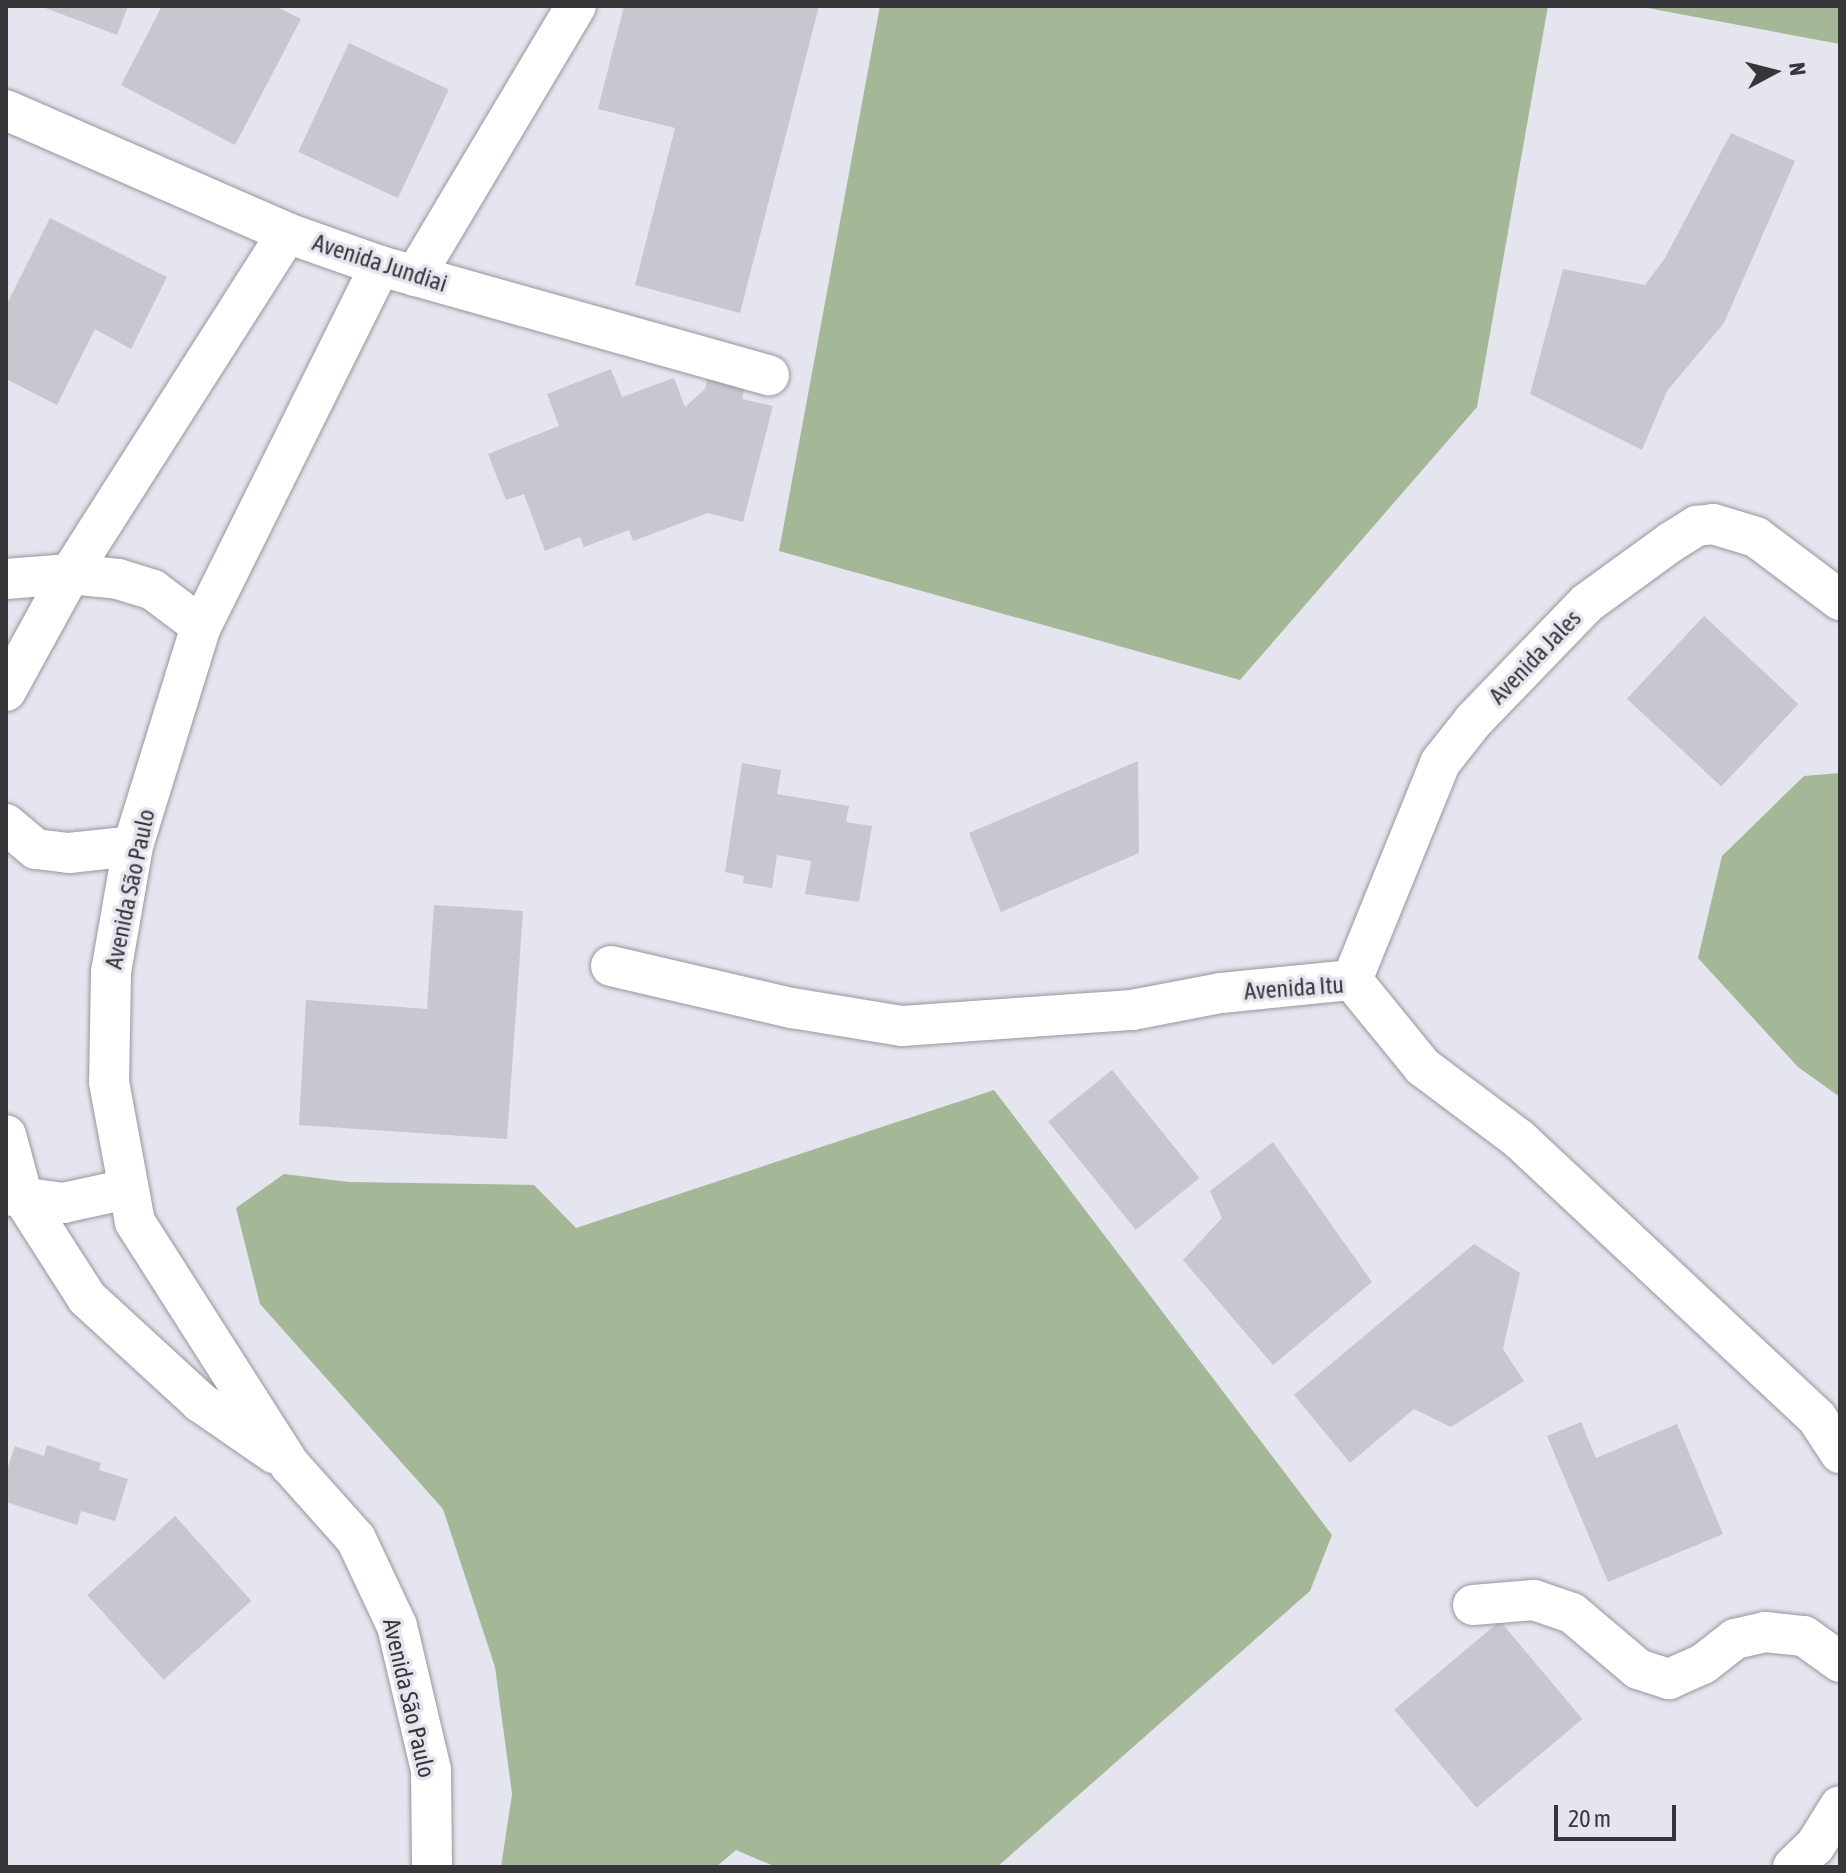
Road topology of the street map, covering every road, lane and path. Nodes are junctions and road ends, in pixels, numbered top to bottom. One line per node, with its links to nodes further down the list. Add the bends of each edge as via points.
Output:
1 (576, 6): 4 (street, Avenida São Paulo)
2 (6, 110): 3 (street, Avenida Jundiai)
3 (287, 233): 4 (street, Avenida Jundiai); 6 (street)
4 (398, 271): 5 (street, Avenida Jundiai); 9 (street, Avenida São Paulo)
5 (769, 375)
6 (70, 574): 7 (street); 9 (street, via 118,579 153,590); 10 (street)
7 (6, 579)
8 (1840, 600): 14 (street, Avenida Jales, via 1756,537 1713,524 1697,526 1671,542 1587,603 1474,720 1440,763)
9 (201, 626): 12 (street, Avenida São Paulo)
10 (6, 691)
11 (6, 824): 12 (street, via 36,849 69,853)
12 (133, 846): 16 (street, Avenida São Paulo, via 111,972 109,1082)
13 (611, 966): 14 (street, Avenida Itu, via 792,1008 902,1026 1132,1010 1221,993)
14 (1352, 980): 18 (street, Avenida Itu, via 1423,1067 1519,1139 1817,1418)
15 (6, 1135): 17 (street, Avenida São Paulo)
16 (127, 1189): 17 (street, via 63,1203); 19 (street, Avenida São Paulo, via 135,1222)
17 (14, 1197): 19 (street, Avenida São Paulo, via 87,1298 200,1402)
18 (1840, 1453)
19 (290, 1465): 23 (street, Avenida São Paulo, via 356,1539 397,1626 431,1770)
20 (1473, 1605): 21 (street, via 1534,1600 1572,1613 1638,1669 1669,1679 1703,1664 1735,1639 1765,1632 1804,1636)
21 (1840, 1662)
22 (1840, 1806): 24 (street, via 1815,1846)
23 (432, 1867)
24 (1793, 1867)

